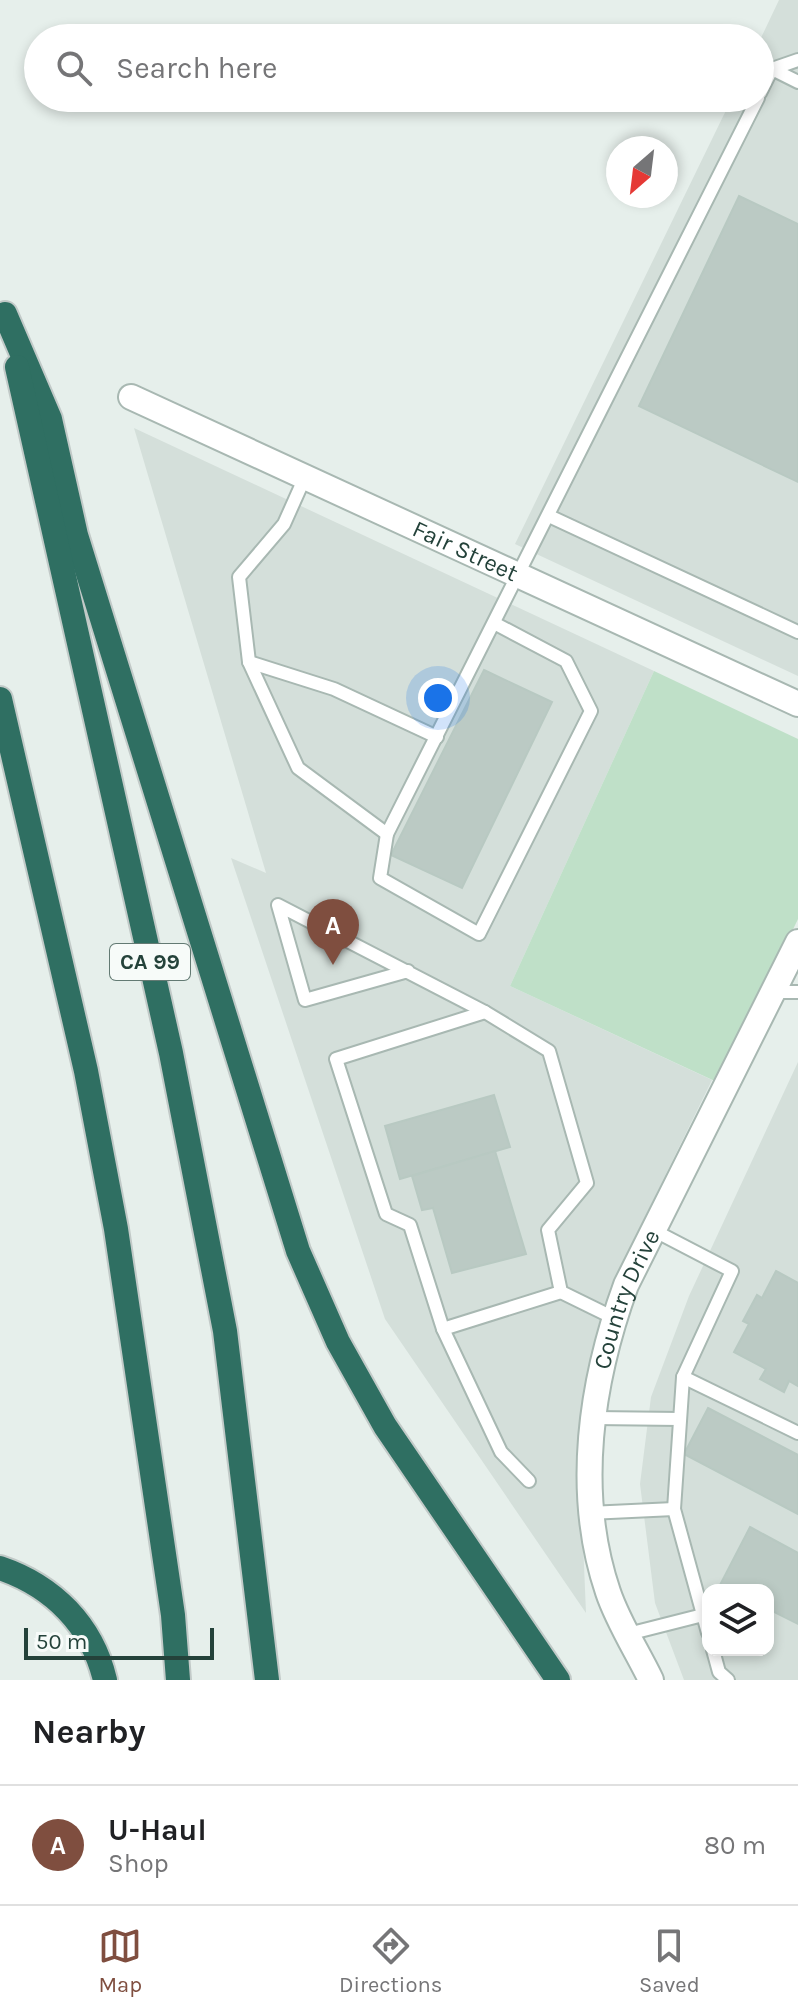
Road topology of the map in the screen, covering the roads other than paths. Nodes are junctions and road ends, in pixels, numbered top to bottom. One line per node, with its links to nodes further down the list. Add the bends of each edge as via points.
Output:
1 (798, 60): 2 (lane)
2 (774, 68)
3 (774, 70): 4 (lane)
4 (798, 82)
5 (751, 112): 9 (lane)
6 (3, 303): 37 (highway, CA 99, via 186,1130 225,1331); 44 (highway, via 50,419 76,535 298,1251 338,1342 385,1426)
7 (131, 397): 8 (street, Fair Street)
8 (305, 477): 10 (street, Fair Street); 13 (lane, via 284,524 239,577)
9 (549, 516): 10 (lane); 12 (lane)
10 (519, 574): 11 (lane); 15 (street, Fair Street)
11 (494, 623): 16 (lane); 17 (lane, via 566,661 591,711 479,934 380,878)
12 (798, 632)
13 (249, 662): 16 (lane, via 334,689); 17 (lane, via 298,768)
14 (0, 699): 41 (highway, via 86,1071 116,1229)
15 (798, 704)
16 (437, 737): 17 (lane)
17 (387, 834)
18 (798, 942): 20 (street, Country Drive)
19 (408, 971): 19 (lane, via 291,911 278,905 305,1000); 22 (lane)
20 (773, 992): 21 (lane); 23 (street, Country Drive)
21 (798, 992)
22 (485, 1012): 24 (lane, via 549,1051 587,1183 548,1230); 26 (lane, via 336,1059 386,1214 410,1225)
23 (653, 1230): 25 (street, Country Drive); 27 (lane, via 732,1271)
24 (561, 1292): 25 (lane); 26 (lane)
25 (614, 1318): 28 (street, Country Drive)
26 (443, 1329): 31 (lane, via 501,1452)
27 (683, 1377): 29 (lane); 30 (lane)
28 (594, 1418): 29 (lane); 33 (street, Country Drive)
29 (680, 1419): 32 (lane)
30 (798, 1433)
31 (529, 1481)
32 (674, 1509): 33 (lane); 35 (lane)
33 (589, 1513): 38 (street, Country Drive, via 608,1592)
34 (0, 1568): 40 (highway, via 54,1595 99,1652)
35 (702, 1611)
36 (702, 1615): 38 (lane)
37 (261, 1616): 42 (highway, CA 99); 43 (highway)
38 (628, 1634): 45 (street, Country Drive)
39 (715, 1656): 46 (lane)
40 (105, 1680)
41 (178, 1680)
42 (267, 1680)
43 (276, 1680)
44 (558, 1680)
45 (651, 1680)
46 (728, 1680)

